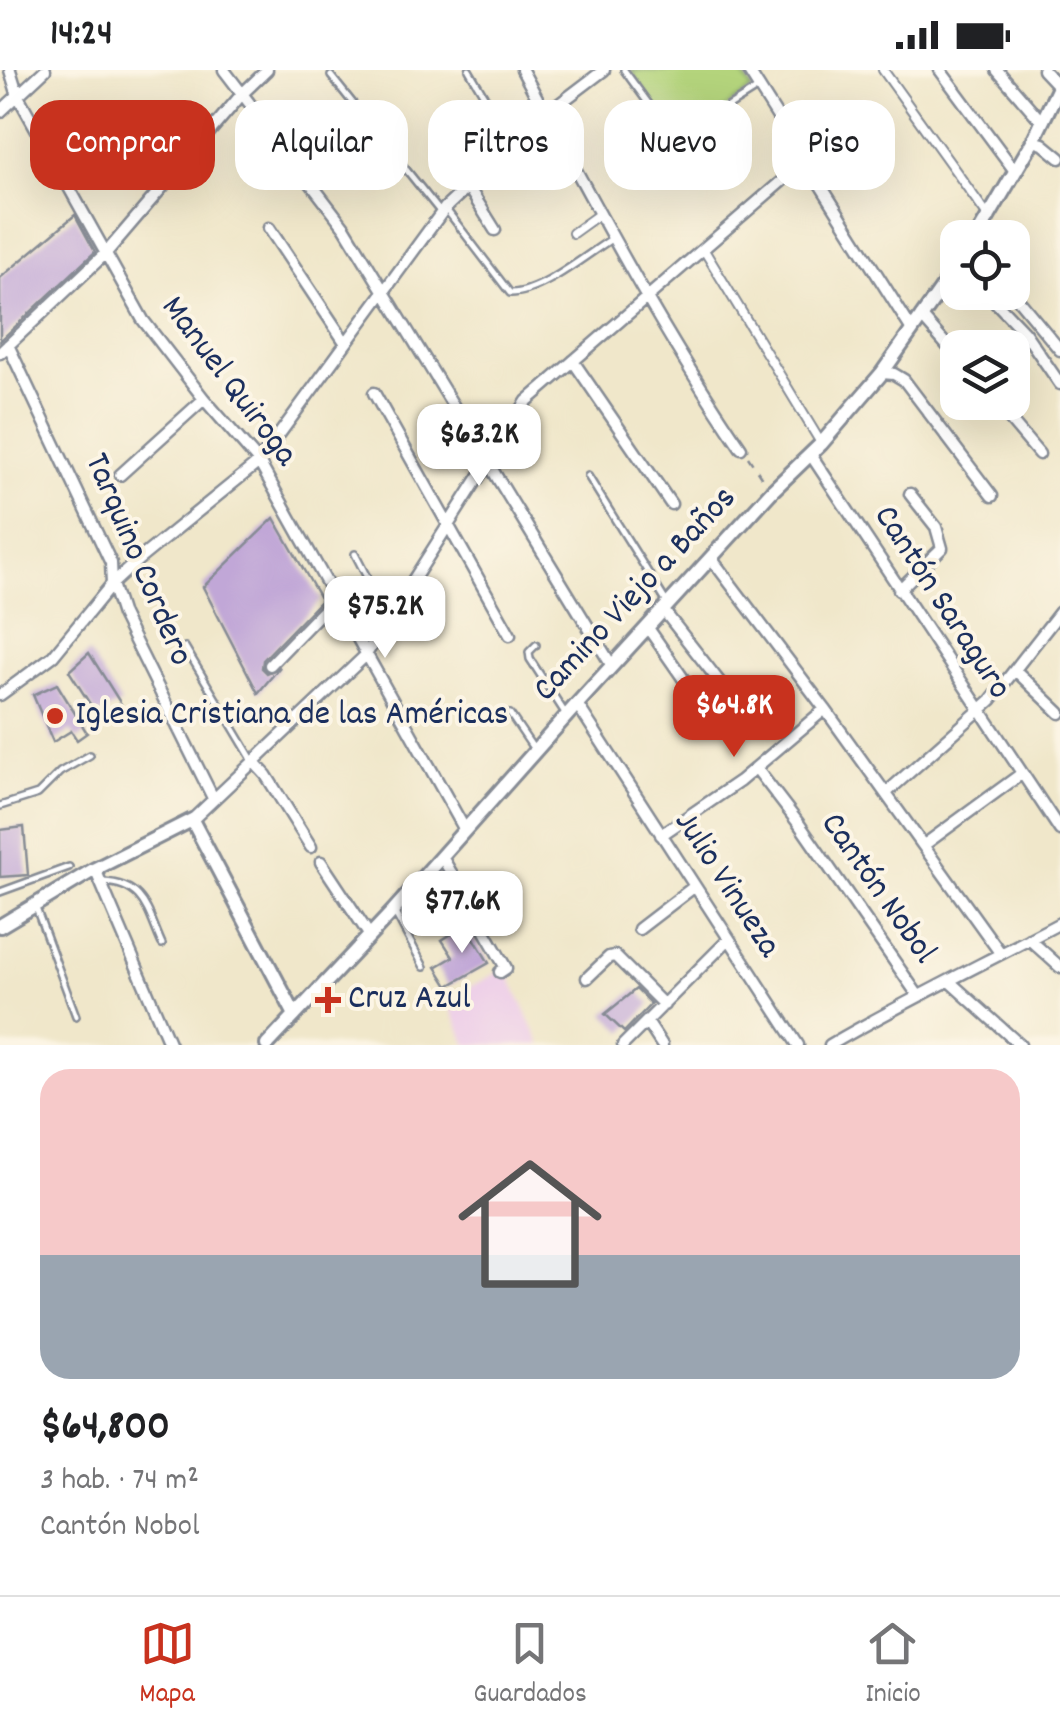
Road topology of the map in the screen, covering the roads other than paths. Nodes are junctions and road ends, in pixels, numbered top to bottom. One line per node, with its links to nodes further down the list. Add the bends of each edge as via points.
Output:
1 (10, 70): 18 (street, Manuel Quiroga)
2 (46, 70): 18 (street)
3 (224, 70): 17 (street)
4 (268, 70): 17 (street)
5 (469, 70): 19 (lane)
6 (522, 70): 20 (street)
7 (604, 70): 21 (street)
8 (624, 70): 16 (lane, via 673,137)
9 (748, 70): 16 (street)
10 (883, 70): 36 (street)
11 (940, 70): 28 (street)
12 (997, 70): 25 (street)
13 (1044, 70): 15 (street)
14 (331, 76): 34 (lane)
15 (1059, 86): 23 (street)
16 (759, 87): 22 (street)
17 (242, 94): 42 (street); 43 (street)
18 (18, 96): 24 (street); 42 (street, Manuel Quiroga)
19 (487, 100)
20 (538, 100)
21 (564, 100)
22 (772, 108)
23 (1054, 109): 25 (street)
24 (0, 112)
25 (1042, 122): 26 (street)
26 (1033, 141): 27 (street); 28 (street)
27 (1060, 158)
28 (1016, 171): 36 (street)
29 (584, 188): 35 (street)
30 (462, 190): 34 (street)
31 (470, 190): 38 (street)
32 (773, 190): 41 (street)
33 (823, 190): 49 (street)
34 (443, 210): 40 (lane, via 510,293 536,286); 43 (street)
35 (598, 215): 39 (street); 40 (street)
36 (990, 219)
37 (269, 228): 51 (street)
38 (496, 230)
39 (573, 233)
40 (612, 238): 45 (street)
41 (704, 250): 45 (street); 60 (street)
42 (106, 253): 53 (street); 58 (street, Manuel Quiroga, via 143,320)
43 (384, 288): 51 (street); 65 (street)
44 (940, 291): 48 (street, Camino Viejo a Baños)
45 (649, 296): 54 (street); 61 (street)
46 (1003, 310): 56 (street)
47 (1028, 310): 52 (street)
48 (922, 316): 49 (street, Camino Viejo a Baños); 50 (street)
49 (912, 330): 55 (street, Camino Viejo a Baños)
50 (940, 337)
51 (344, 342): 64 (street)
52 (1058, 344)
53 (4, 349): 74 (street, Tarquino Cordero, via 111,563)
54 (572, 360): 65 (street, via 527,401); 70 (street)
55 (882, 372): 60 (street, Camino Viejo a Baños); 69 (street, via 904,380)
56 (1060, 384)
57 (374, 393): 71 (street)
58 (204, 399): 64 (street, Manuel Quiroga); 66 (street)
59 (1010, 420): 62 (street)
60 (821, 444): 63 (street, Camino Viejo a Baños)
61 (741, 448)
62 (1038, 454)
63 (810, 455): 73 (street, Camino Viejo a Baños); 75 (street, Cantón Saraguro)
64 (260, 462): 74 (street); 76 (street, Manuel Quiroga)
65 (488, 466): 71 (street); 86 (street)
66 (120, 474)
67 (588, 476): 78 (lane)
68 (910, 494): 75 (street, via 936,527 942,548)
69 (992, 496)
70 (671, 504)
71 (447, 526): 77 (street); 81 (street)
72 (354, 554): 77 (lane, via 371,585)
73 (712, 558): 78 (street, Camino Viejo a Baños); 91 (street)
74 (112, 584): 88 (street, via 53,656); 103 (street, Tarquino Cordero)
75 (899, 590): 92 (street, Cantón Saraguro)
76 (334, 599): 84 (street, Manuel Quiroga); 85 (street)
77 (398, 604): 84 (street)
78 (666, 608): 80 (street, Camino Viejo a Baños); 96 (street)
79 (1060, 612): 87 (street)
80 (648, 628): 86 (street, Camino Viejo a Baños); 90 (street)
81 (510, 635)
82 (536, 645): 95 (lane, via 530,659)
83 (185, 647): 99 (lane)
84 (366, 656): 99 (street); 106 (street, Manuel Quiroga)
85 (270, 666)
86 (612, 666): 89 (street, Camino Viejo a Baños)
87 (1016, 672): 92 (street); 94 (street)
88 (0, 695)
89 (577, 704): 95 (street, Camino Viejo a Baños); 108 (street, Julio Vinueza)
90 (703, 707)
91 (825, 708): 100 (street); 102 (street)
92 (979, 712): 101 (street, Cantón Saraguro); 102 (street)
93 (510, 714): 97 (lane)
94 (1060, 714)
95 (566, 716): 97 (street, Camino Viejo a Baños)
96 (747, 717)
97 (535, 750): 106 (street, Camino Viejo a Baños)
98 (90, 755): 104 (lane, via 38,794)
99 (253, 760): 103 (street); 110 (street)
100 (756, 768): 108 (street); 132 (street, Cantón Nobol)
101 (1021, 774): 107 (street, Cantón Saraguro); 109 (street)
102 (886, 793): 109 (street)
103 (213, 798): 105 (street)
104 (0, 806)
105 (192, 820): 114 (street); 134 (street)
106 (465, 830): 111 (street, Camino Viejo a Baños)
107 (1060, 830)
108 (660, 835): 115 (street, Julio Vinueza)
109 (924, 845): 126 (street)
110 (312, 848)
111 (442, 857): 118 (street, Camino Viejo a Baños); 129 (street, via 506,968)
112 (321, 862): 122 (street)
113 (69, 867): 116 (lane)
114 (98, 875): 117 (street); 125 (lane, via 141,897); 138 (street)
115 (695, 886): 121 (street); 123 (street, Julio Vinueza)
116 (0, 892)
117 (34, 906): 120 (street); 135 (lane)
118 (394, 910): 122 (street, Camino Viejo a Baños); 127 (lane)
119 (1060, 923): 124 (street)
120 (0, 926)
121 (638, 929)
122 (370, 936): 134 (street, Camino Viejo a Baños)
123 (729, 940): 133 (street); 141 (street, Julio Vinueza)
124 (1029, 940): 126 (street); 128 (street)
125 (162, 944)
126 (1001, 954): 131 (street)
127 (424, 966)
128 (1060, 967)
129 (500, 972)
130 (587, 978): 133 (street, via 614,956)
131 (950, 982): 132 (street); 143 (street)
132 (917, 994): 142 (street)
133 (664, 1005): 136 (street)
134 (295, 1015): 137 (street, Camino Viejo a Baños)
135 (76, 1016)
136 (647, 1022): 139 (street); 140 (street)
137 (273, 1043)
138 (170, 1045)
139 (623, 1045)
140 (662, 1045)
141 (798, 1045)
142 (830, 1045)
143 (1020, 1045)

